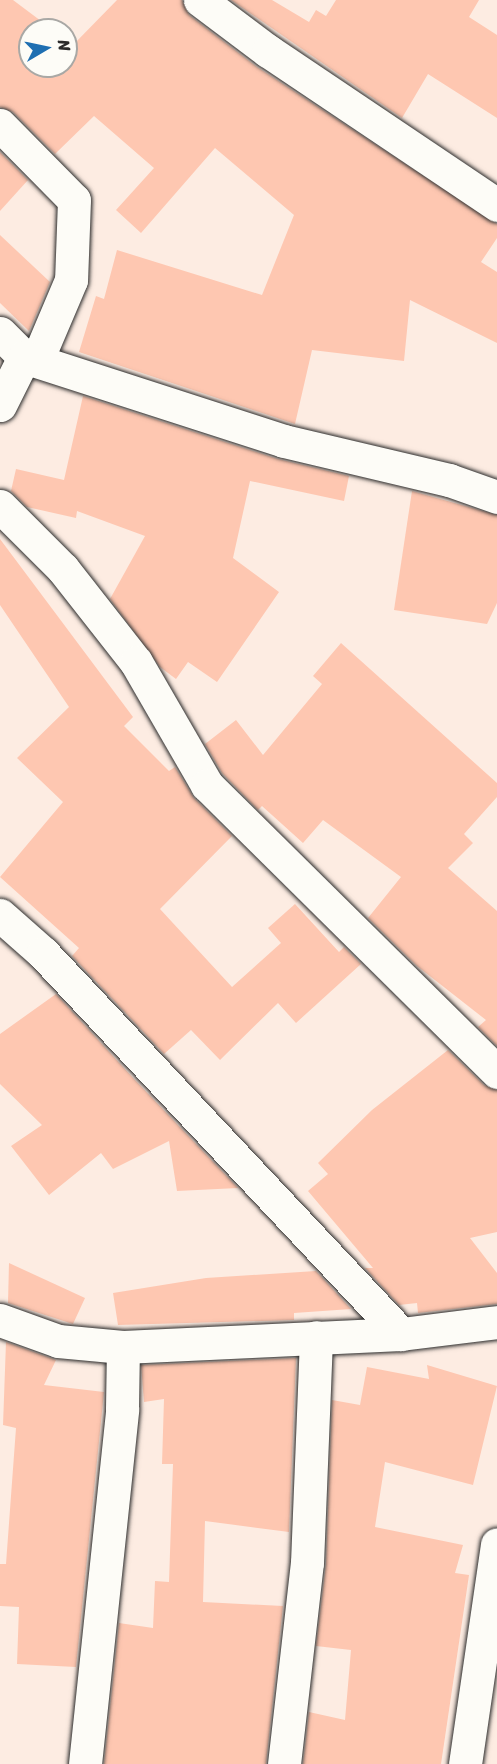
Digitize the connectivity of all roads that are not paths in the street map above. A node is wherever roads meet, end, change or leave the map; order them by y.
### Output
1 (200, 0) edge
2 (0, 125) edge
3 (497, 205) edge
4 (0, 333) edge
5 (31, 358) junction
6 (0, 405) edge
7 (497, 497) edge
8 (0, 506) edge
9 (0, 915) edge
10 (497, 1072) edge
11 (0, 1320) edge
12 (497, 1323) edge
13 (400, 1334) junction
14 (316, 1337) junction
15 (123, 1347) junction
16 (497, 1544) edge
17 (86, 1764) edge
18 (284, 1764) edge
19 (465, 1764) edge

1 - 3 street
2 - 5 street
4 - 5 street
5 - 6 street
5 - 7 street
8 - 10 street
9 - 13 street
11 - 15 street
12 - 13 street
13 - 14 street
14 - 15 street
14 - 18 street
15 - 17 street
16 - 19 street

